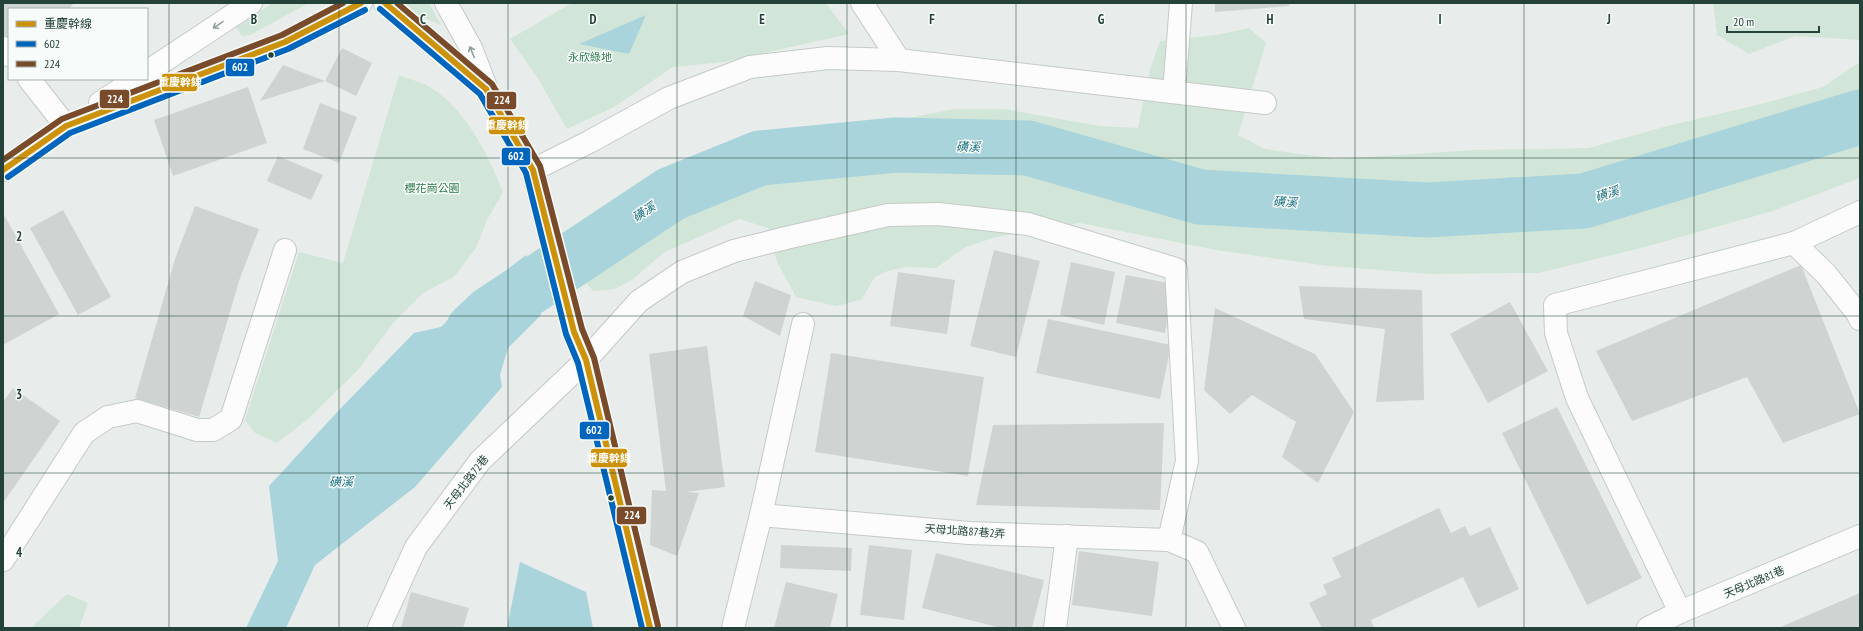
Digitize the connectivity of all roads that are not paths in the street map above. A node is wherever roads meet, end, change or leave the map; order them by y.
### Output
1 (251, 3) edge
2 (361, 3) edge
3 (385, 3) edge
4 (446, 3) edge
5 (862, 3) edge
6 (1181, 3) edge
7 (899, 60) junction
8 (148, 71) edge
9 (30, 80) edge
10 (135, 80) edge
11 (486, 89) junction
12 (1174, 92) junction
13 (1265, 103) dead end
14 (66, 126) junction
15 (3, 170) edge
16 (533, 170) junction
17 (1860, 212) edge
18 (1794, 242) junction
19 (285, 250) dead end
20 (1860, 319) edge
21 (803, 324) dead end
22 (586, 360) junction
23 (762, 515) junction
24 (1067, 536) junction
25 (1860, 536) edge
26 (1169, 540) junction
27 (3, 560) edge
28 (1680, 612) junction
29 (379, 628) edge
30 (650, 628) edge
31 (733, 628) edge
32 (1054, 628) edge
33 (1234, 628) edge
34 (1648, 628) edge

1 -> 8 street
2 - 14 street
3 - 11 street
11 -> 4 street
5 - 7 street
6 - 12 street
7 - 12 street
7 - 16 street
9 - 14 street
10 - 14 street
11 - 16 street
12 - 13 street
14 - 15 street
16 - 22 street
17 - 18 street
18 - 20 street
18 - 28 street
19 - 27 street
21 - 23 street
22 - 26 street, 天母北路72巷
22 - 29 street, 天母北路72巷
22 - 30 street
23 - 24 street, 天母北路87巷2弄
23 - 31 street
24 - 26 street, 天母北路87巷2弄
24 - 32 street
25 - 28 street, 天母北路81巷
26 - 33 street
28 - 34 street, 天母北路81巷

